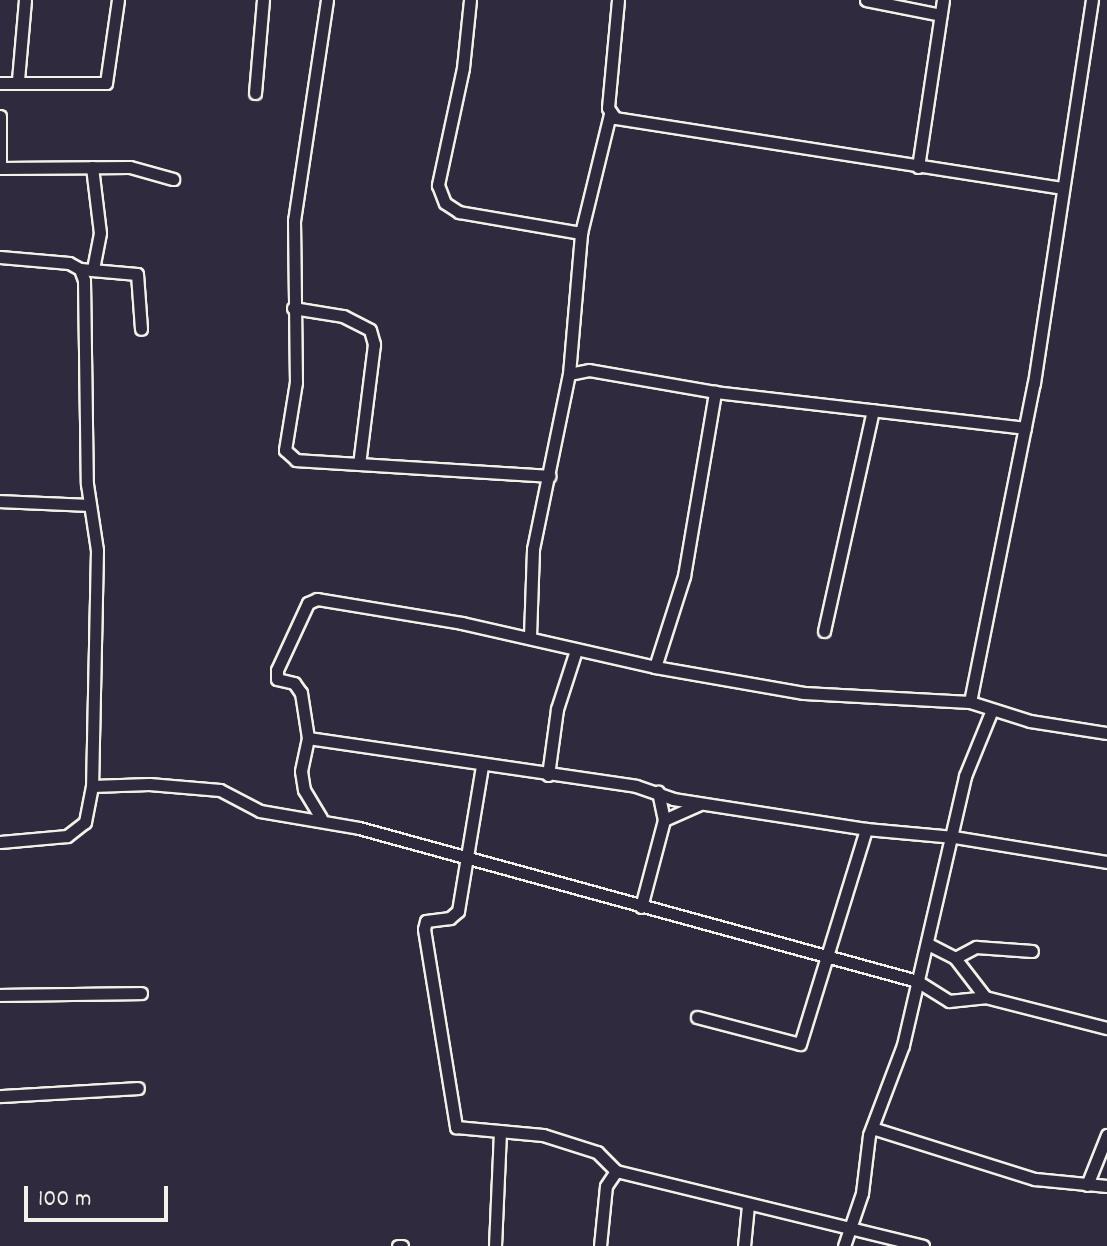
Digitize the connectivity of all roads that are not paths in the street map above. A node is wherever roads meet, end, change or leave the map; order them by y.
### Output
1 (25, 0) edge
2 (118, 0) edge
3 (263, 0) edge
4 (327, 0) edge
5 (470, 0) edge
6 (618, 0) edge
7 (866, 0) edge
8 (943, 0) edge
9 (1092, 0) edge
10 (941, 15) junction
11 (18, 80) junction
12 (0, 83) edge
13 (255, 93) dead end
14 (610, 114) junction
15 (0, 116) edge
16 (92, 167) junction
17 (918, 167) junction
18 (0, 168) edge
19 (173, 179) dead end
20 (1063, 188) junction
21 (581, 233) junction
22 (0, 257) edge
23 (80, 269) junction
24 (93, 269) junction
25 (293, 308) junction
26 (141, 329) dead end
27 (569, 374) junction
28 (715, 392) junction
29 (873, 410) junction
30 (1025, 428) junction
31 (359, 464) junction
32 (549, 476) junction
33 (0, 501) edge
34 (90, 505) junction
35 (824, 631) dead end
36 (530, 636) junction
37 (576, 650) junction
38 (655, 667) junction
39 (970, 702) junction
40 (992, 710) junction
41 (1107, 733) edge
42 (308, 738) junction
43 (482, 766) junction
44 (548, 775) junction
45 (92, 786) junction
46 (658, 792) junction
47 (702, 803) junction
48 (321, 818) junction
49 (664, 820) junction
50 (866, 829) junction
51 (954, 837) junction
52 (0, 842) edge
53 (469, 856) junction
54 (1107, 862) edge
55 (641, 907) junction
56 (928, 944) junction
57 (1032, 951) dead end
58 (827, 955) junction
59 (955, 958) junction
60 (917, 981) junction
61 (141, 993) dead end
62 (0, 995) edge
63 (985, 997) junction
64 (697, 1017) dead end
65 (1107, 1028) edge
66 (138, 1088) dead end
67 (0, 1096) edge
68 (872, 1128) junction
69 (500, 1131) junction
70 (1107, 1135) edge
71 (616, 1171) junction
72 (1087, 1185) junction
73 (1107, 1186) edge
74 (748, 1205) junction
75 (848, 1224) junction
76 (495, 1246) edge
77 (600, 1246) edge
78 (744, 1246) edge
79 (844, 1246) edge
80 (923, 1246) edge

1 - 11 street
2 - 11 street
3 - 13 street
4 - 25 street
5 - 21 street
6 - 14 street
7 - 10 street
8 - 10 street
9 - 20 street
10 - 17 street
11 - 12 street
14 - 17 street
14 - 21 street
15 - 18 street
16 - 18 street
16 - 19 street
16 - 24 street
17 - 20 street
20 - 30 street
21 - 27 street
22 - 23 street
23 - 24 street
23 - 34 street
24 - 26 street
25 - 31 street
25 - 31 street
27 - 28 street
27 - 32 street
28 - 29 street
28 - 38 street
29 - 30 street
29 - 35 street
30 - 39 street
31 - 32 street
32 - 36 street
33 - 34 street
34 - 45 street
36 - 37 street
36 - 42 street
37 - 38 street
37 - 44 street
38 - 39 street
39 - 40 street
40 - 41 street
40 - 51 street
42 - 43 street
42 - 48 street
43 - 44 street
43 - 53 street
44 - 46 street
45 - 48 street
45 - 52 street
46 - 47 street
46 - 49 street
47 - 49 street
47 - 50 street
48 - 53 street
49 - 55 street
50 - 51 street
50 - 58 street
51 - 54 street
51 - 56 street
53 - 55 street
53 - 69 street
55 - 58 street
56 - 59 street
56 - 60 street
57 - 59 street
58 - 60 street
58 - 64 street
59 - 63 street
60 - 63 street
60 - 68 street
61 - 62 street
63 - 65 street
66 - 67 street
68 - 72 street
68 - 75 street
69 - 71 street
69 - 76 street
70 - 72 street
71 - 74 street
71 - 77 street
72 - 73 street
74 - 75 street
74 - 78 street
75 - 79 street
75 - 80 street

